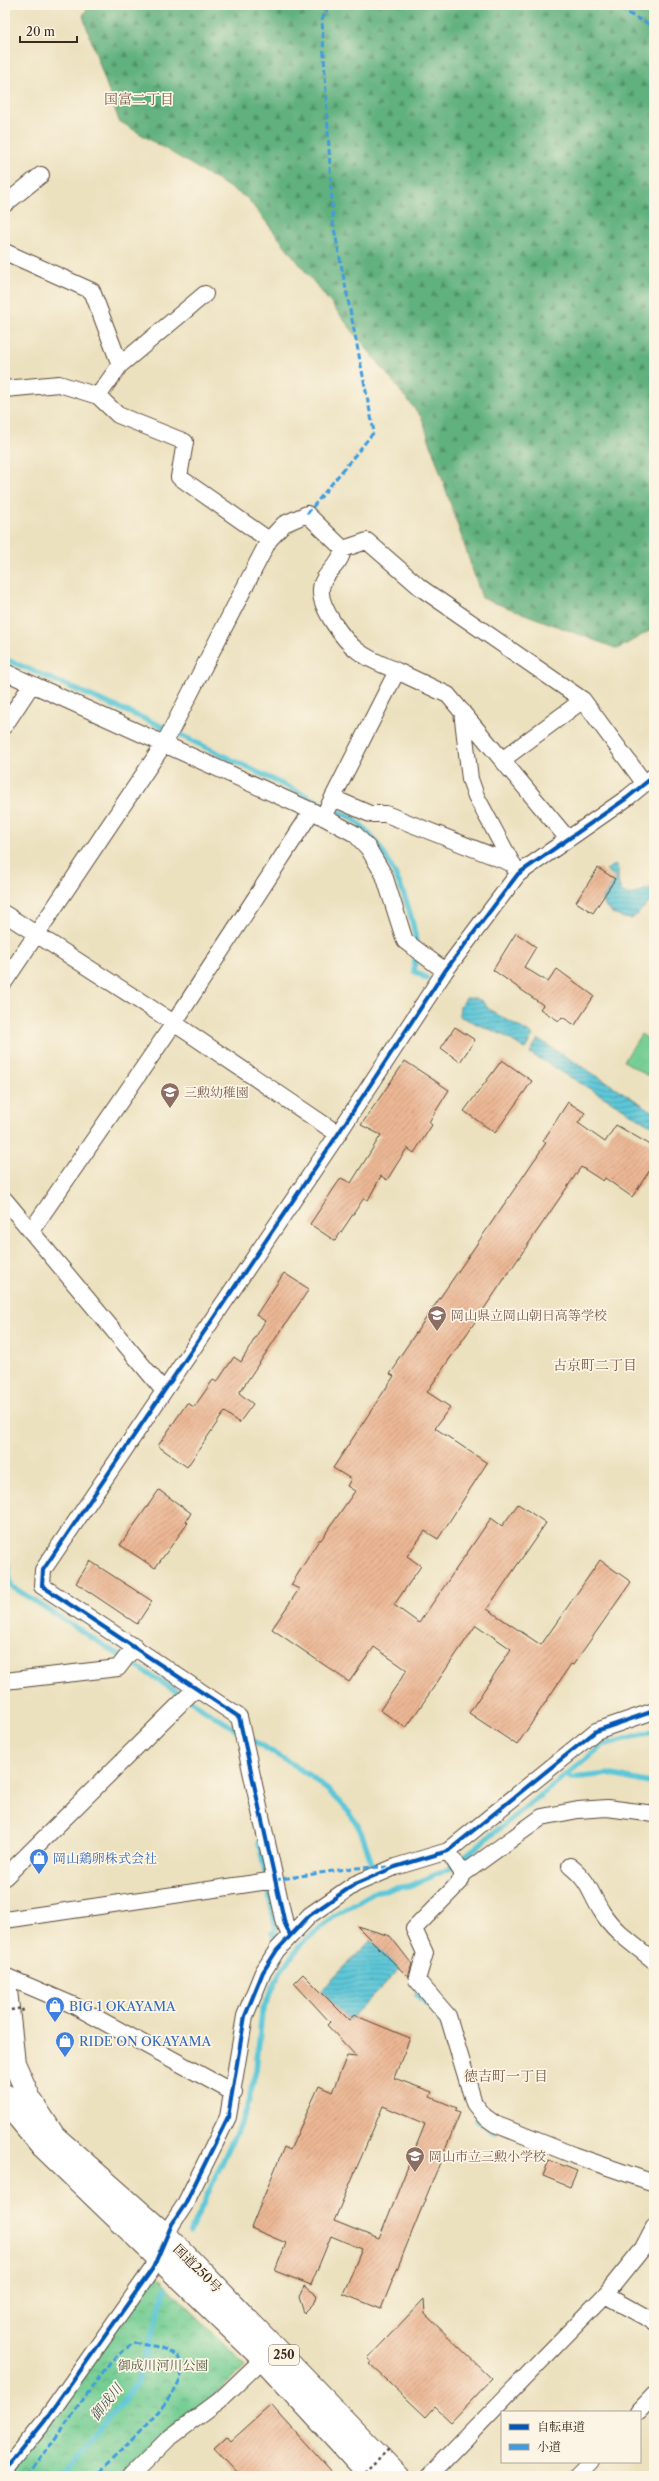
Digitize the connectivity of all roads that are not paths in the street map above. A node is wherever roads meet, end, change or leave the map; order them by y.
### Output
1 (41, 175) dead end
2 (5, 204) edge
3 (5, 252) edge
4 (205, 294) dead end
5 (120, 365) junction
6 (5, 388) edge
7 (98, 396) junction
8 (269, 540) junction
9 (343, 549) junction
10 (397, 671) junction
11 (5, 672) edge
12 (32, 684) junction
13 (584, 700) junction
14 (462, 712) junction
15 (5, 725) edge
16 (168, 736) junction
17 (502, 760) junction
18 (650, 780) edge
19 (325, 808) junction
20 (568, 839) junction
21 (516, 869) junction
22 (5, 914) edge
23 (36, 935) junction
24 (445, 971) junction
25 (5, 981) edge
26 (174, 1023) junction
27 (338, 1134) junction
28 (5, 1200) edge
29 (31, 1231) junction
30 (163, 1390) junction
31 (128, 1655) junction
32 (5, 1681) edge
33 (194, 1690) junction
34 (654, 1711) edge
35 (654, 1814) edge
36 (450, 1853) junction
37 (570, 1866) dead end
38 (462, 1872) junction
39 (5, 1877) edge
40 (275, 1880) junction
41 (5, 1920) edge
42 (290, 1935) junction
43 (654, 1961) edge
44 (5, 1976) edge
45 (5, 1981) edge
46 (234, 2093) junction
47 (6, 2101) edge
48 (654, 2183) edge
49 (654, 2227) edge
50 (167, 2236) junction
51 (158, 2255) junction
52 (604, 2295) junction
53 (654, 2322) edge
54 (263, 2359) junction
55 (654, 2395) edge
56 (639, 2411) edge
57 (590, 2463) edge
58 (5, 2470) edge
59 (131, 2476) edge
60 (371, 2476) edge
61 (398, 2476) edge
62 (428, 2476) edge
63 (577, 2476) edge

1 - 2 street
3 - 5 street
4 - 5 street
5 - 7 street
6 - 7 street
7 - 8 street
8 - 9 street
8 - 16 street
9 - 10 street
9 - 13 street
10 - 14 street
10 - 19 street
11 - 12 street
12 - 15 street
12 - 16 street
13 - 17 street
13 - 18 street
14 - 17 street
14 - 21 street
16 - 19 street
16 - 23 street
17 - 20 street
18 - 20 street
19 - 21 street
19 - 24 street
19 - 26 street
20 - 21 street
21 - 24 street
22 - 23 street
23 - 25 street
23 - 26 street
24 - 27 street
26 - 27 street
26 - 29 street
27 - 30 street
28 - 29 street
29 - 30 street
30 - 31 street
31 - 32 street
31 - 33 street
33 - 39 street
33 - 40 street
34 - 36 street
35 - 38 street
36 - 38 street
36 - 42 street
37 - 43 street
38 - 48 street
40 - 41 street
40 - 42 street
42 - 46 street
44 - 46 street
45 - 50 highway, 国道250号 / 250
46 - 50 street
47 - 51 highway, 国道250号 / 250
49 - 52 street
50 - 51 street
50 - 61 highway, 国道250号 / 250
51 - 54 highway, 国道250号 / 250
51 - 58 street
52 - 53 street
52 - 62 street
54 - 59 street
54 - 60 highway, 国道250号 / 250
55 - 56 street
57 - 63 street

